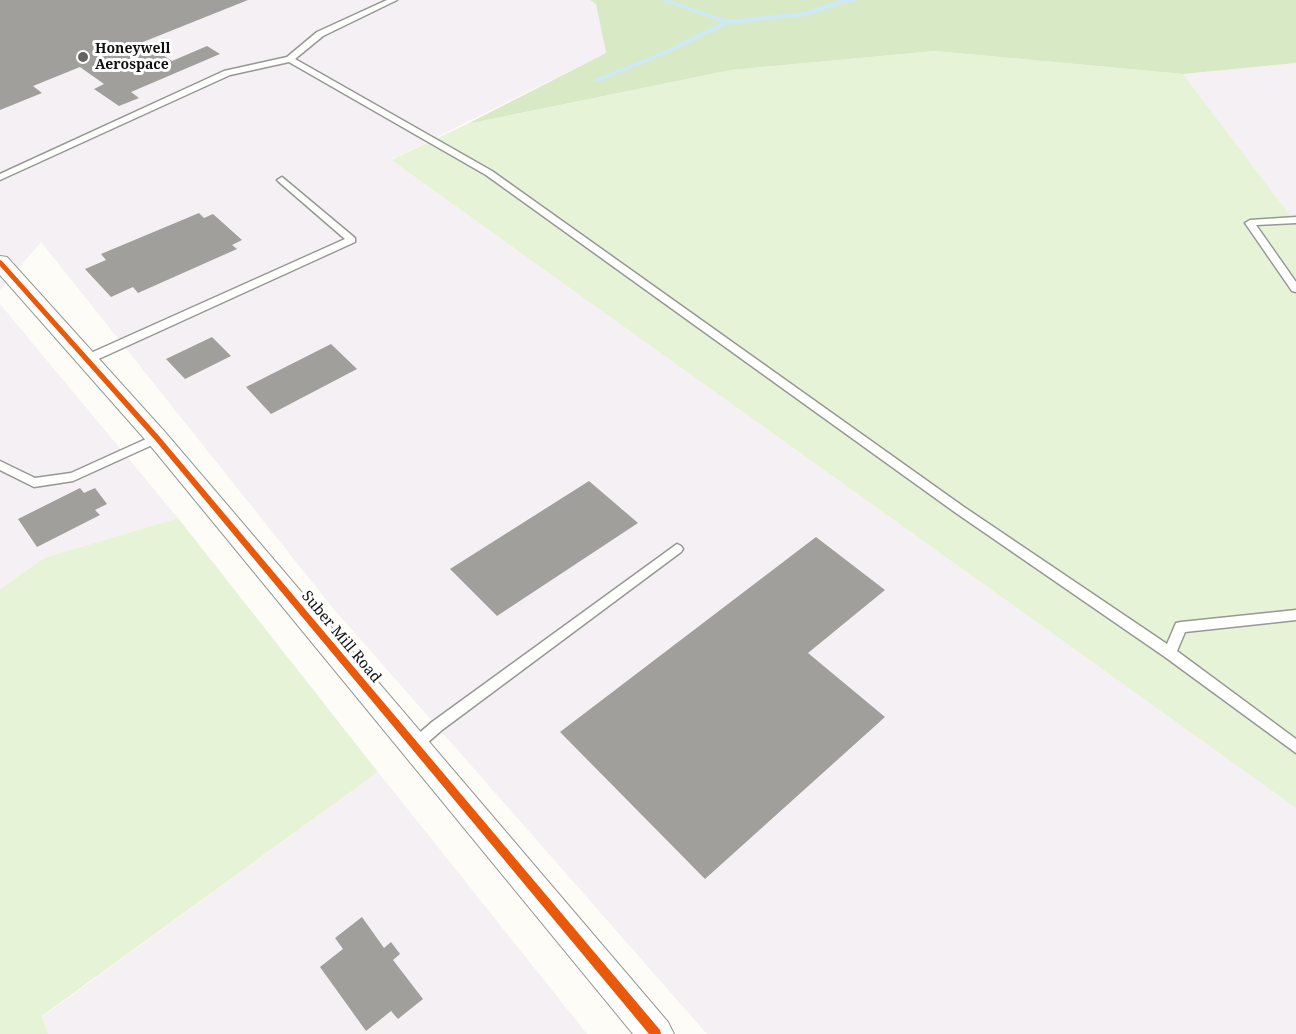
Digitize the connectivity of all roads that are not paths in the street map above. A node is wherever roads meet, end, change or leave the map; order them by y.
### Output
1 (393, 0) edge
2 (290, 59) junction
3 (0, 177) edge
4 (282, 180) dead end
5 (1296, 220) edge
6 (0, 263) edge
7 (1296, 289) edge
8 (88, 359) junction
9 (157, 438) junction
10 (0, 465) edge
11 (677, 549) dead end
12 (1296, 615) edge
13 (1170, 653) junction
14 (414, 746) junction
15 (1296, 747) edge
16 (656, 1034) edge

1 - 2 lane
2 - 3 lane
2 - 13 lane
4 - 8 lane
5 - 7 lane
6 - 8 street, Suber Mill Road
8 - 9 street, Suber Mill Road
9 - 10 lane
9 - 14 street, Suber Mill Road
11 - 14 lane
12 - 13 lane
13 - 15 lane
14 - 16 street, Suber Mill Road

